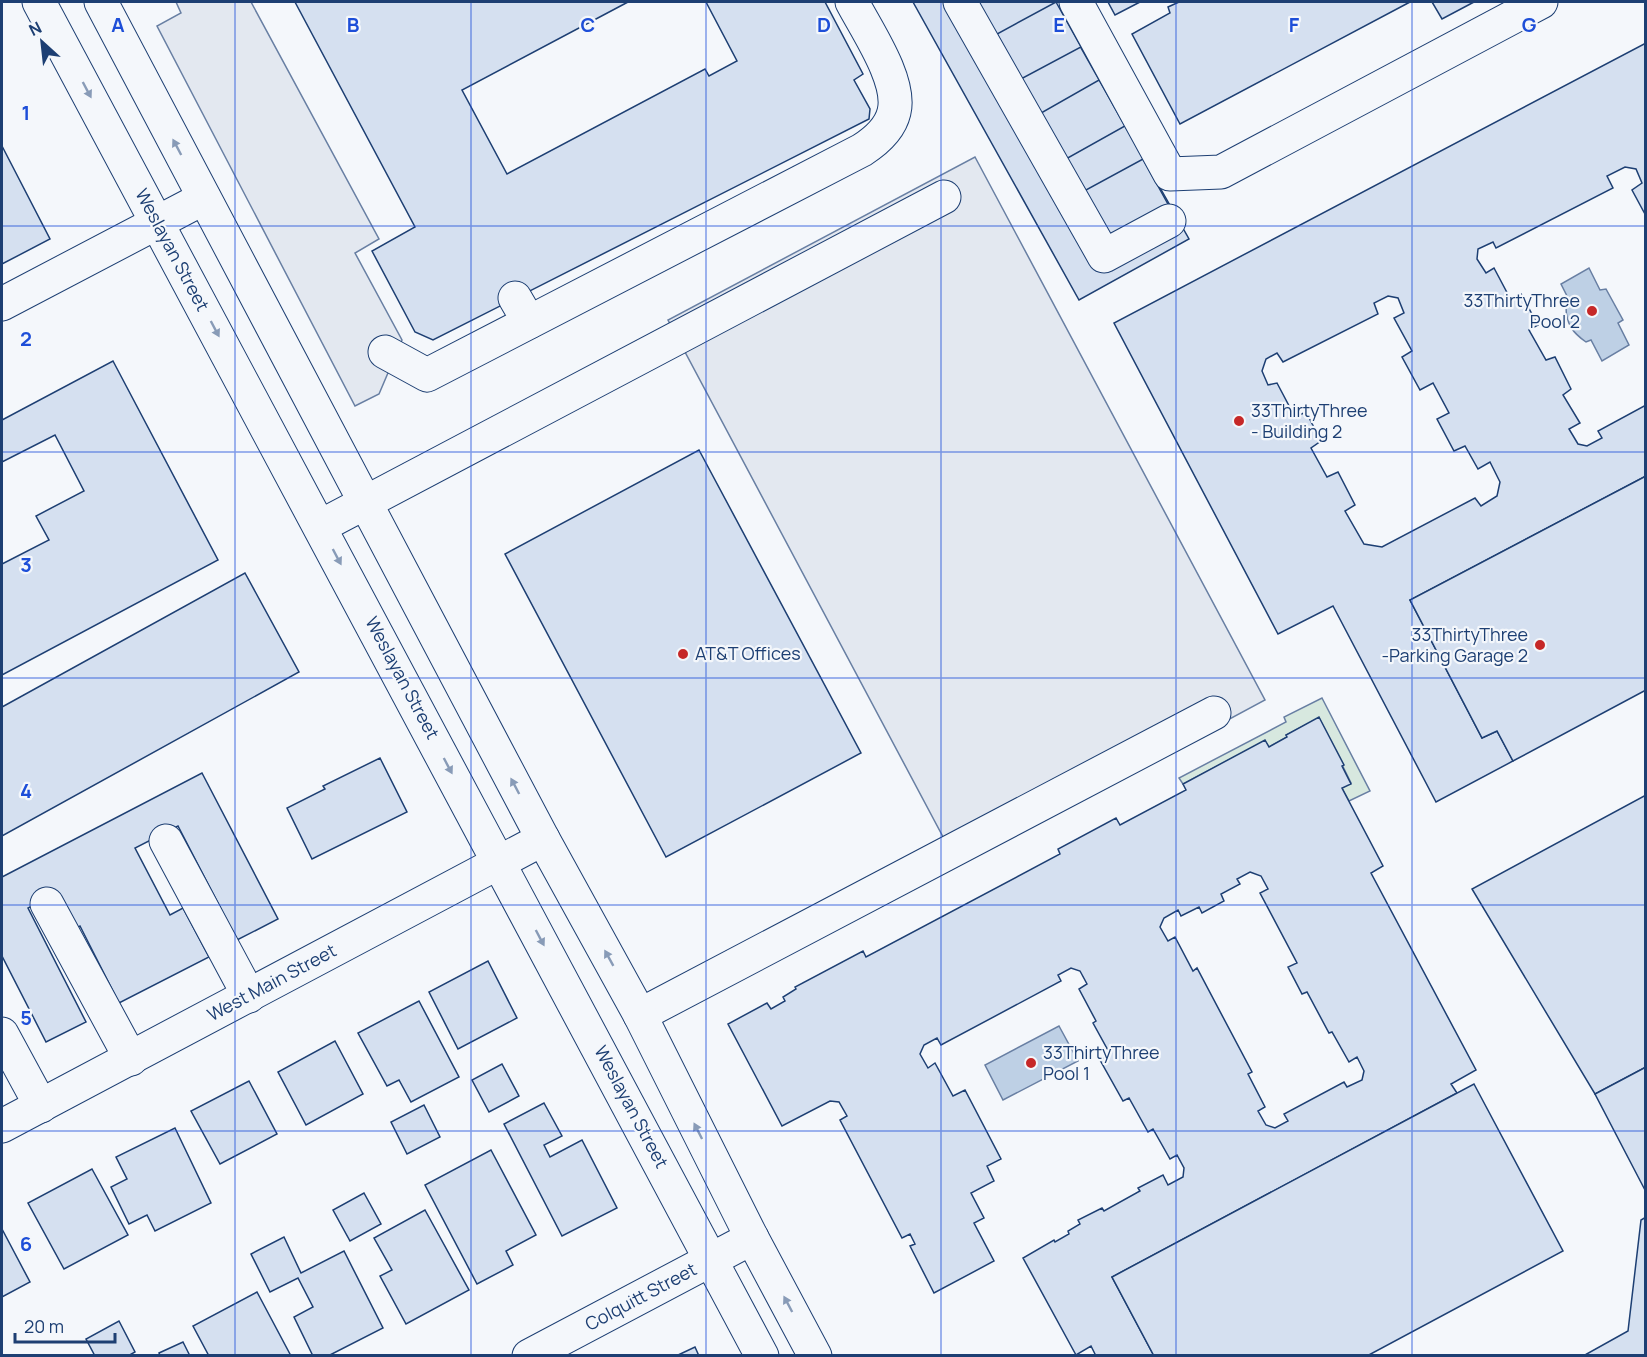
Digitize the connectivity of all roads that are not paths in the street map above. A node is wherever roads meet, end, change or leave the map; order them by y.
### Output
1 (39, 2) edge
2 (101, 2) edge
3 (852, 2) edge
4 (960, 2) edge
5 (1076, 2) edge
6 (1540, 2) edge
7 (944, 197) dead end
8 (204, 198) junction
9 (1169, 220) dead end
10 (158, 222) junction
11 (2, 304) edge
12 (385, 352) dead end
13 (365, 502) junction
14 (321, 526) junction
15 (1215, 713) dead end
16 (543, 839) junction
17 (166, 841) dead end
18 (500, 862) junction
19 (47, 904) dead end
20 (249, 996) junction
21 (640, 1015) junction
22 (2, 1034) edge
23 (131, 1059) junction
24 (41, 1106) junction
25 (2, 1126) edge
26 (752, 1238) junction
27 (712, 1258) junction
28 (529, 1356) edge
29 (762, 1356) edge
30 (815, 1356) edge

1 -> 10 main road, Weslayan Street
8 -> 2 main road
3 - 12 main road
4 - 9 main road
5 - 6 main road
7 - 13 main road
8 - 10 main road
8 - 13 main road
10 - 11 main road
10 -> 14 main road, Weslayan Street
13 - 14 main road
16 -> 13 main road
14 -> 18 main road, Weslayan Street
15 - 21 main road
16 - 18 main road, West Main Street
21 -> 16 main road
17 - 20 main road
18 - 20 main road, West Main Street
18 -> 27 main road, Weslayan Street
19 - 23 main road
20 - 23 main road, West Main Street
26 -> 21 main road
22 - 24 main road
23 - 24 main road, West Main Street
24 - 25 main road, West Main Street
26 - 27 main road, Colquitt Street
30 -> 26 main road
27 - 28 main road, Colquitt Street
27 - 29 main road, Weslayan Street

